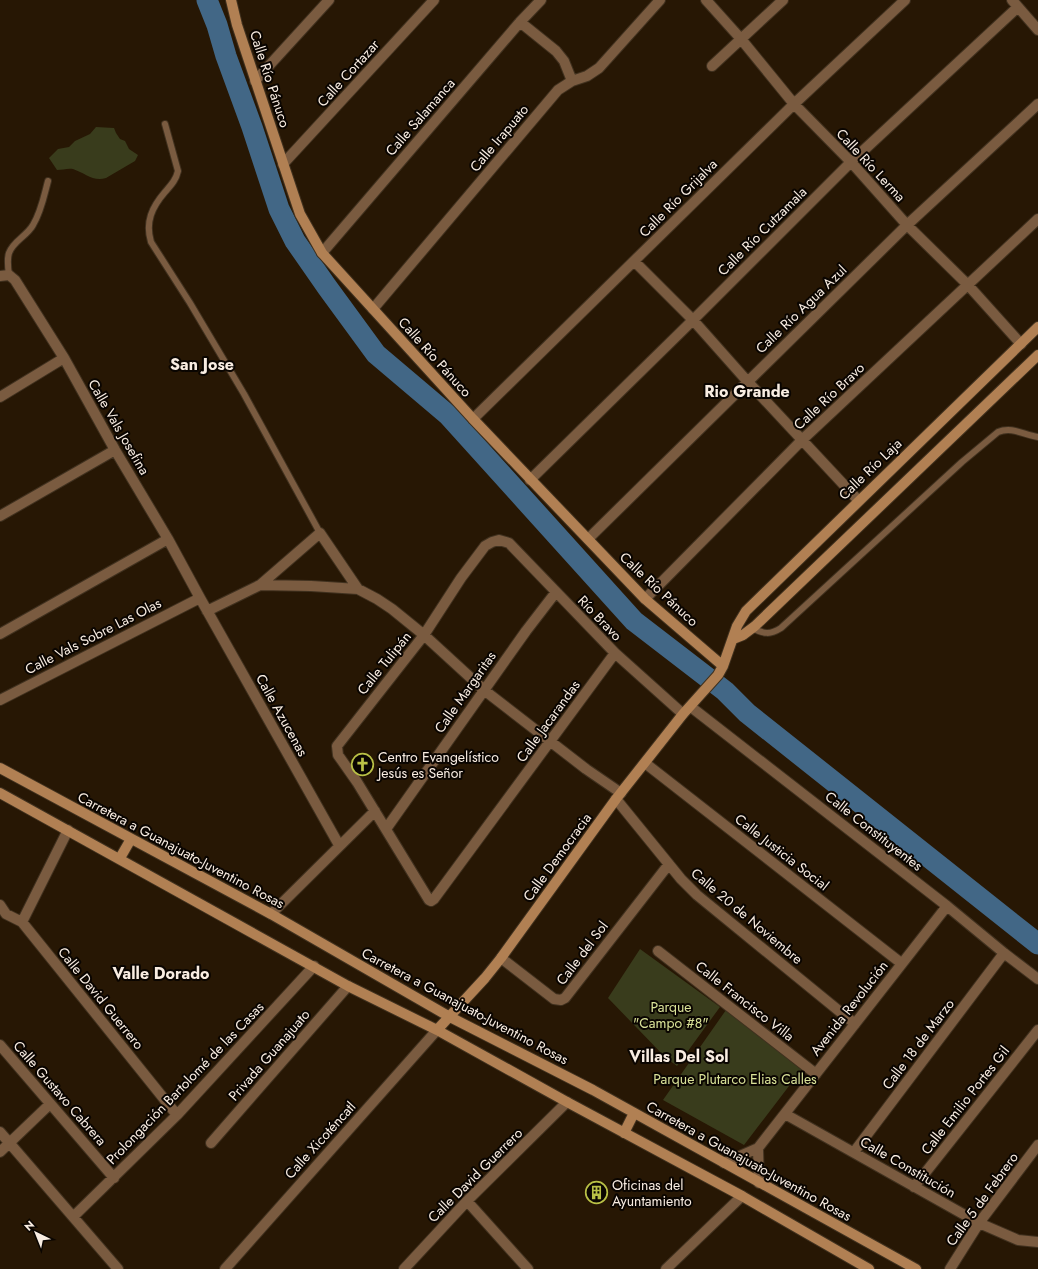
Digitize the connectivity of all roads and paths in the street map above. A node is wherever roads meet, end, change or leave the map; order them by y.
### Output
1 (231, 0) edge
2 (329, 0) edge
3 (434, 0) edge
4 (541, 0) edge
5 (660, 0) edge
6 (706, 0) edge
7 (783, 0) edge
8 (905, 0) edge
9 (1015, 4) edge
10 (520, 22) junction
11 (1038, 30) edge
12 (741, 39) junction
13 (712, 66) dead end
14 (255, 81) junction
15 (572, 81) junction
16 (794, 104) junction
17 (1038, 104) edge
18 (165, 124) dead end
19 (851, 162) junction
20 (283, 164) junction
21 (48, 181) dead end
22 (1038, 219) edge
23 (907, 226) junction
24 (322, 253) junction
25 (634, 261) junction
26 (4, 275) edge
27 (968, 285) junction
28 (372, 309) junction
29 (693, 320) junction
30 (1038, 327) edge
31 (1020, 344) junction
32 (1038, 355) edge
33 (64, 358) junction
34 (748, 382) junction
35 (0, 397) edge
36 (473, 419) junction
37 (1038, 437) edge
38 (803, 440) junction
39 (115, 450) junction
40 (530, 480) junction
41 (858, 500) junction
42 (0, 516) edge
43 (320, 533) junction
44 (168, 539) junction
45 (588, 539) junction
46 (498, 540) joint
47 (260, 585) junction
48 (358, 589) junction
49 (556, 592) junction
50 (200, 598) junction
51 (645, 599) junction
52 (208, 612) junction
53 (752, 628) junction
54 (0, 634) edge
55 (424, 635) junction
56 (733, 639) junction
57 (615, 653) junction
58 (723, 666) junction
59 (718, 675) joint
60 (484, 690) junction
61 (1, 698) edge
62 (691, 707) junction
63 (683, 714) junction
64 (550, 741) junction
65 (645, 763) junction
66 (0, 768) edge
67 (0, 793) edge
68 (619, 796) junction
69 (375, 811) junction
70 (386, 829) junction
71 (68, 830) junction
72 (131, 839) junction
73 (339, 845) junction
74 (120, 858) junction
75 (669, 864) junction
76 (0, 905) edge
77 (947, 906) junction
78 (271, 914) junction
79 (3, 917) edge
80 (22, 922) junction
81 (658, 951) dead end
82 (1004, 953) junction
83 (501, 958) junction
84 (901, 963) junction
85 (314, 966) junction
86 (1038, 979) edge
87 (348, 986) junction
88 (450, 1017) junction
89 (855, 1024) junction
90 (437, 1030) junction
91 (1038, 1030) edge
92 (0, 1045) edge
93 (816, 1074) junction
94 (567, 1102) junction
95 (50, 1104) junction
96 (634, 1113) junction
97 (784, 1114) junction
98 (177, 1115) junction
99 (0, 1132) edge
100 (624, 1133) junction
101 (9, 1143) junction
102 (211, 1143) dead end
103 (1038, 1146) edge
104 (758, 1148) junction
105 (0, 1152) edge
106 (854, 1152) junction
107 (724, 1163) junction
108 (114, 1178) junction
109 (759, 1183) junction
110 (914, 1187) junction
111 (742, 1196) junction
112 (467, 1201) junction
113 (74, 1216) junction
114 (979, 1223) junction
115 (1038, 1242) edge
116 (856, 1266) edge
117 (118, 1269) edge
118 (225, 1269) edge
119 (404, 1269) edge
120 (528, 1269) edge
121 (666, 1269) edge
122 (869, 1269) edge
123 (916, 1269) edge
124 (950, 1269) edge

1 - 14 street, Calle Río Pánuco
2 - 14 street
3 - 20 street, Calle Cortazar
4 - 10 street, Calle Salamanca
5 - 15 street, Calle Irapuato
6 - 12 street, Calle Río Lerma
7 - 12 street
8 - 16 street, Calle Río Grijalva
9 - 11 street
9 - 19 street, Calle Río Cutzamala
10 - 15 street
10 - 24 street, Calle Salamanca
12 - 13 street
12 - 16 street, Calle Río Lerma
14 - 20 street, Calle Río Pánuco
15 - 28 street, Calle Irapuato
16 - 19 street, Calle Río Lerma
16 - 25 street, Calle Río Grijalva
17 - 23 street, Calle Río Agua Azul
18 - 43 lane
19 - 23 street, Calle Río Lerma
19 - 29 street, Calle Río Cutzamala
20 - 24 street, Calle Río Pánuco
21 - 26 lane
22 - 27 street, Calle Río Bravo
23 - 27 street, Calle Río Lerma
23 - 34 street, Calle Río Agua Azul
24 - 28 street, Calle Río Pánuco
25 - 29 street
25 - 36 street, Calle Río Grijalva
26 - 33 street, Calle Vals Josefina
27 - 31 street, Calle Río Lerma
27 - 38 street, Calle Río Bravo
28 - 36 street, Calle Río Pánuco
29 - 34 street
29 - 40 street, Calle Río Cutzamala
30 - 31 street, Calle Río Laja
31 - 41 street, Calle Río Laja
32 - 53 street
33 - 35 street
33 - 39 street, Calle Vals Josefina
34 - 38 street
34 - 45 street, Calle Río Agua Azul
36 - 40 street, Calle Río Pánuco
37 - 53 lane
38 - 41 street
38 - 51 street, Calle Río Bravo
39 - 42 street
39 - 44 street, Calle Vals Josefina
40 - 45 street, Calle Río Pánuco
41 - 56 street, Calle Río Laja
43 - 47 street
43 - 48 street
44 - 50 street, Calle Vals Josefina
44 - 54 street
45 - 51 street, Calle Río Pánuco
46 - 49 street, Río Bravo
46 - 55 street, Calle Tulipán
47 - 48 street
47 - 52 street
48 - 55 street, Calle 20 de Noviembre
49 - 57 street, Río Bravo
49 - 60 street, Calle Margaritas
50 - 52 street, Calle Azucenas
50 - 61 street, Calle Vals Sobre Las Olas
51 - 58 street, Calle Río Pánuco
52 - 73 street, Calle Azucenas
53 - 56 street
55 - 60 street, Calle 20 de Noviembre
55 - 69 street, Calle Tulipán
56 - 58 street, Calle Río Laja
57 - 63 street, Río Bravo
57 - 64 street, Calle Jacarandas
58 - 59 street, Calle Río Laja
59 - 62 street, Calle Democracia
60 - 64 street, Calle 20 de Noviembre
60 - 70 street, Calle Margaritas
62 - 63 street, Calle Democracia
62 - 77 street, Calle Constituyentes
63 - 65 street, Calle Democracia
64 - 68 street, Calle 20 de Noviembre
64 - 70 street, Calle Jacarandas
65 - 68 street, Calle Democracia
65 - 84 street, Calle Justicia Social
66 - 72 street, Carretera a Guanajuato-Juventino Rosas
67 - 71 street
68 - 75 street, Calle 20 de Noviembre
68 - 83 street, Calle Democracia
69 - 70 street
69 - 73 street
71 - 74 street
71 - 80 street
72 - 74 street
72 - 78 street, Carretera a Guanajuato-Juventino Rosas
73 - 78 street
74 - 85 street
75 - 83 street, Calle del Sol
75 - 89 street, Calle 20 de Noviembre
76 - 79 street, Calle David Guerrero
77 - 82 street, Calle Constituyentes
77 - 84 street, Avenida Revolución
78 - 88 street, Carretera a Guanajuato-Juventino Rosas
79 - 80 street, Calle David Guerrero
80 - 98 street, Calle David Guerrero
81 - 93 street, Calle Francisco Villa
82 - 86 street, Calle Constituyentes
82 - 106 street, Calle 18 de Marzo
83 - 88 street, Calle Democracia
84 - 89 street, Avenida Revolución
85 - 87 street
85 - 98 street, Prolongación Bartolomé de las Casas
87 - 90 street
87 - 102 street, Privada Guanajuato
88 - 90 street, Calle Democracia
88 - 96 street, Carretera a Guanajuato-Juventino Rosas
89 - 93 street, Avenida Revolución
90 - 94 street
90 - 118 street, Calle Xicoténcatl
91 - 110 street, Calle Emilio Portes Gil
92 - 95 street, Calle Gustavo Cabrera
93 - 97 street, Avenida Revolución
94 - 100 street
94 - 112 street, Calle David Guerrero
95 - 101 street
95 - 108 street, Calle Gustavo Cabrera
96 - 100 street
96 - 107 street, Carretera a Guanajuato-Juventino Rosas
97 - 104 street, Avenida Revolución
97 - 106 street, Calle Constitución
98 - 108 street, Prolongación Bartolomé de las Casas
99 - 101 street
100 - 111 street
101 - 105 street
101 - 113 street
103 - 114 street, Calle 5 de Febrero
104 - 107 street, Avenida Revolución
104 - 109 street
106 - 110 street, Calle Constitución
107 - 109 street, Carretera a Guanajuato-Juventino Rosas
108 - 113 street, Prolongación Bartolomé de las Casas
109 - 123 street, Carretera a Guanajuato-Juventino Rosas
110 - 114 street, Calle Constitución
111 - 116 street
111 - 121 street
112 - 119 street, Calle David Guerrero
112 - 120 street
113 - 117 street
114 - 115 street, Calle Constitución
114 - 124 street, Calle 5 de Febrero
116 - 122 street

